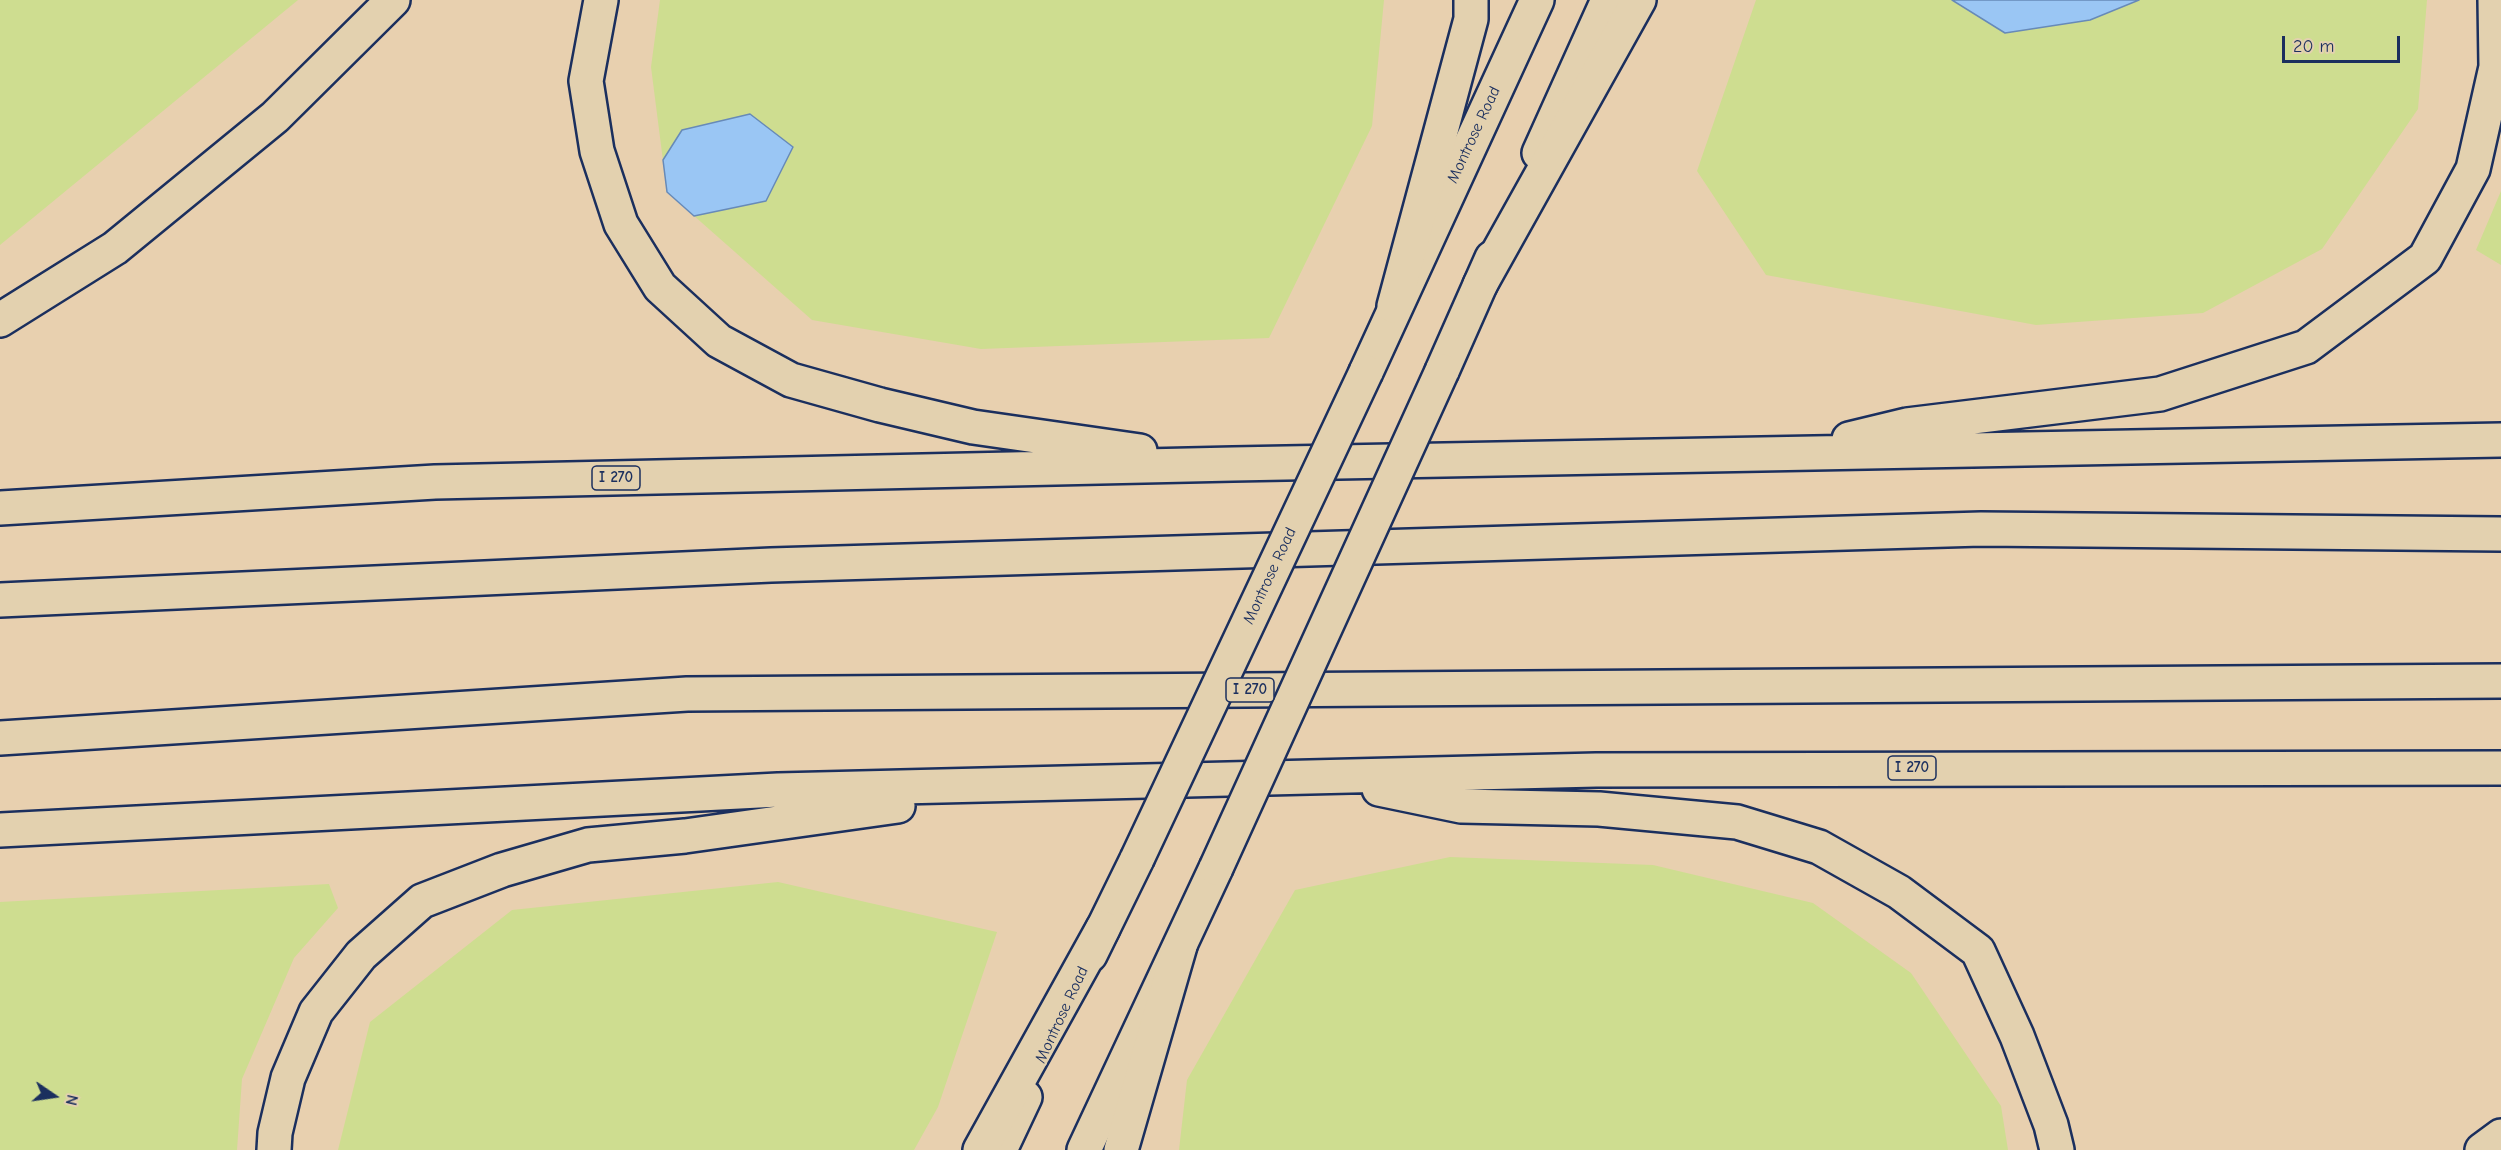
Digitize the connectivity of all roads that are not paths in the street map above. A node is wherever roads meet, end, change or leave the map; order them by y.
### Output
1 (393, 0) edge
2 (601, 0) edge
3 (1471, 0) edge
4 (1537, 0) edge
5 (1608, 0) edge
6 (1640, 0) edge
7 (2495, 0) edge
8 (1480, 285) junction
9 (1394, 306) junction
10 (0, 320) edge
11 (2501, 440) edge
12 (1786, 454) junction
13 (1233, 464) junction
14 (0, 508) edge
15 (2501, 534) edge
16 (0, 600) edge
17 (2501, 681) edge
18 (0, 738) edge
19 (2501, 768) edge
20 (1324, 777) junction
21 (1044, 785) junction
22 (0, 830) edge
23 (1103, 928) junction
24 (1179, 945) junction
25 (2501, 1136) edge
26 (274, 1150) edge
27 (980, 1150) edge
28 (1000, 1150) edge
29 (1084, 1150) edge
30 (1121, 1150) edge
31 (2057, 1150) edge
32 (2482, 1150) edge

1 - 10 main road
2 - 13 main road
3 - 9 main road
4 - 9 main road, Montrose Road
5 - 8 main road
6 - 8 main road
7 - 12 main road
8 - 24 main road, bridge
9 - 23 main road, Montrose Road, bridge
11 - 12 main road, I 270
12 - 13 main road, I 270
13 - 14 main road, I 270
15 - 16 main road
17 - 18 main road, I 270
19 - 20 main road, I 270
20 - 21 main road, I 270
20 - 31 main road
21 - 22 main road, I 270
21 - 26 main road
23 - 27 main road
23 - 28 main road, Montrose Road
24 - 29 main road
24 - 30 main road
25 - 32 main road

